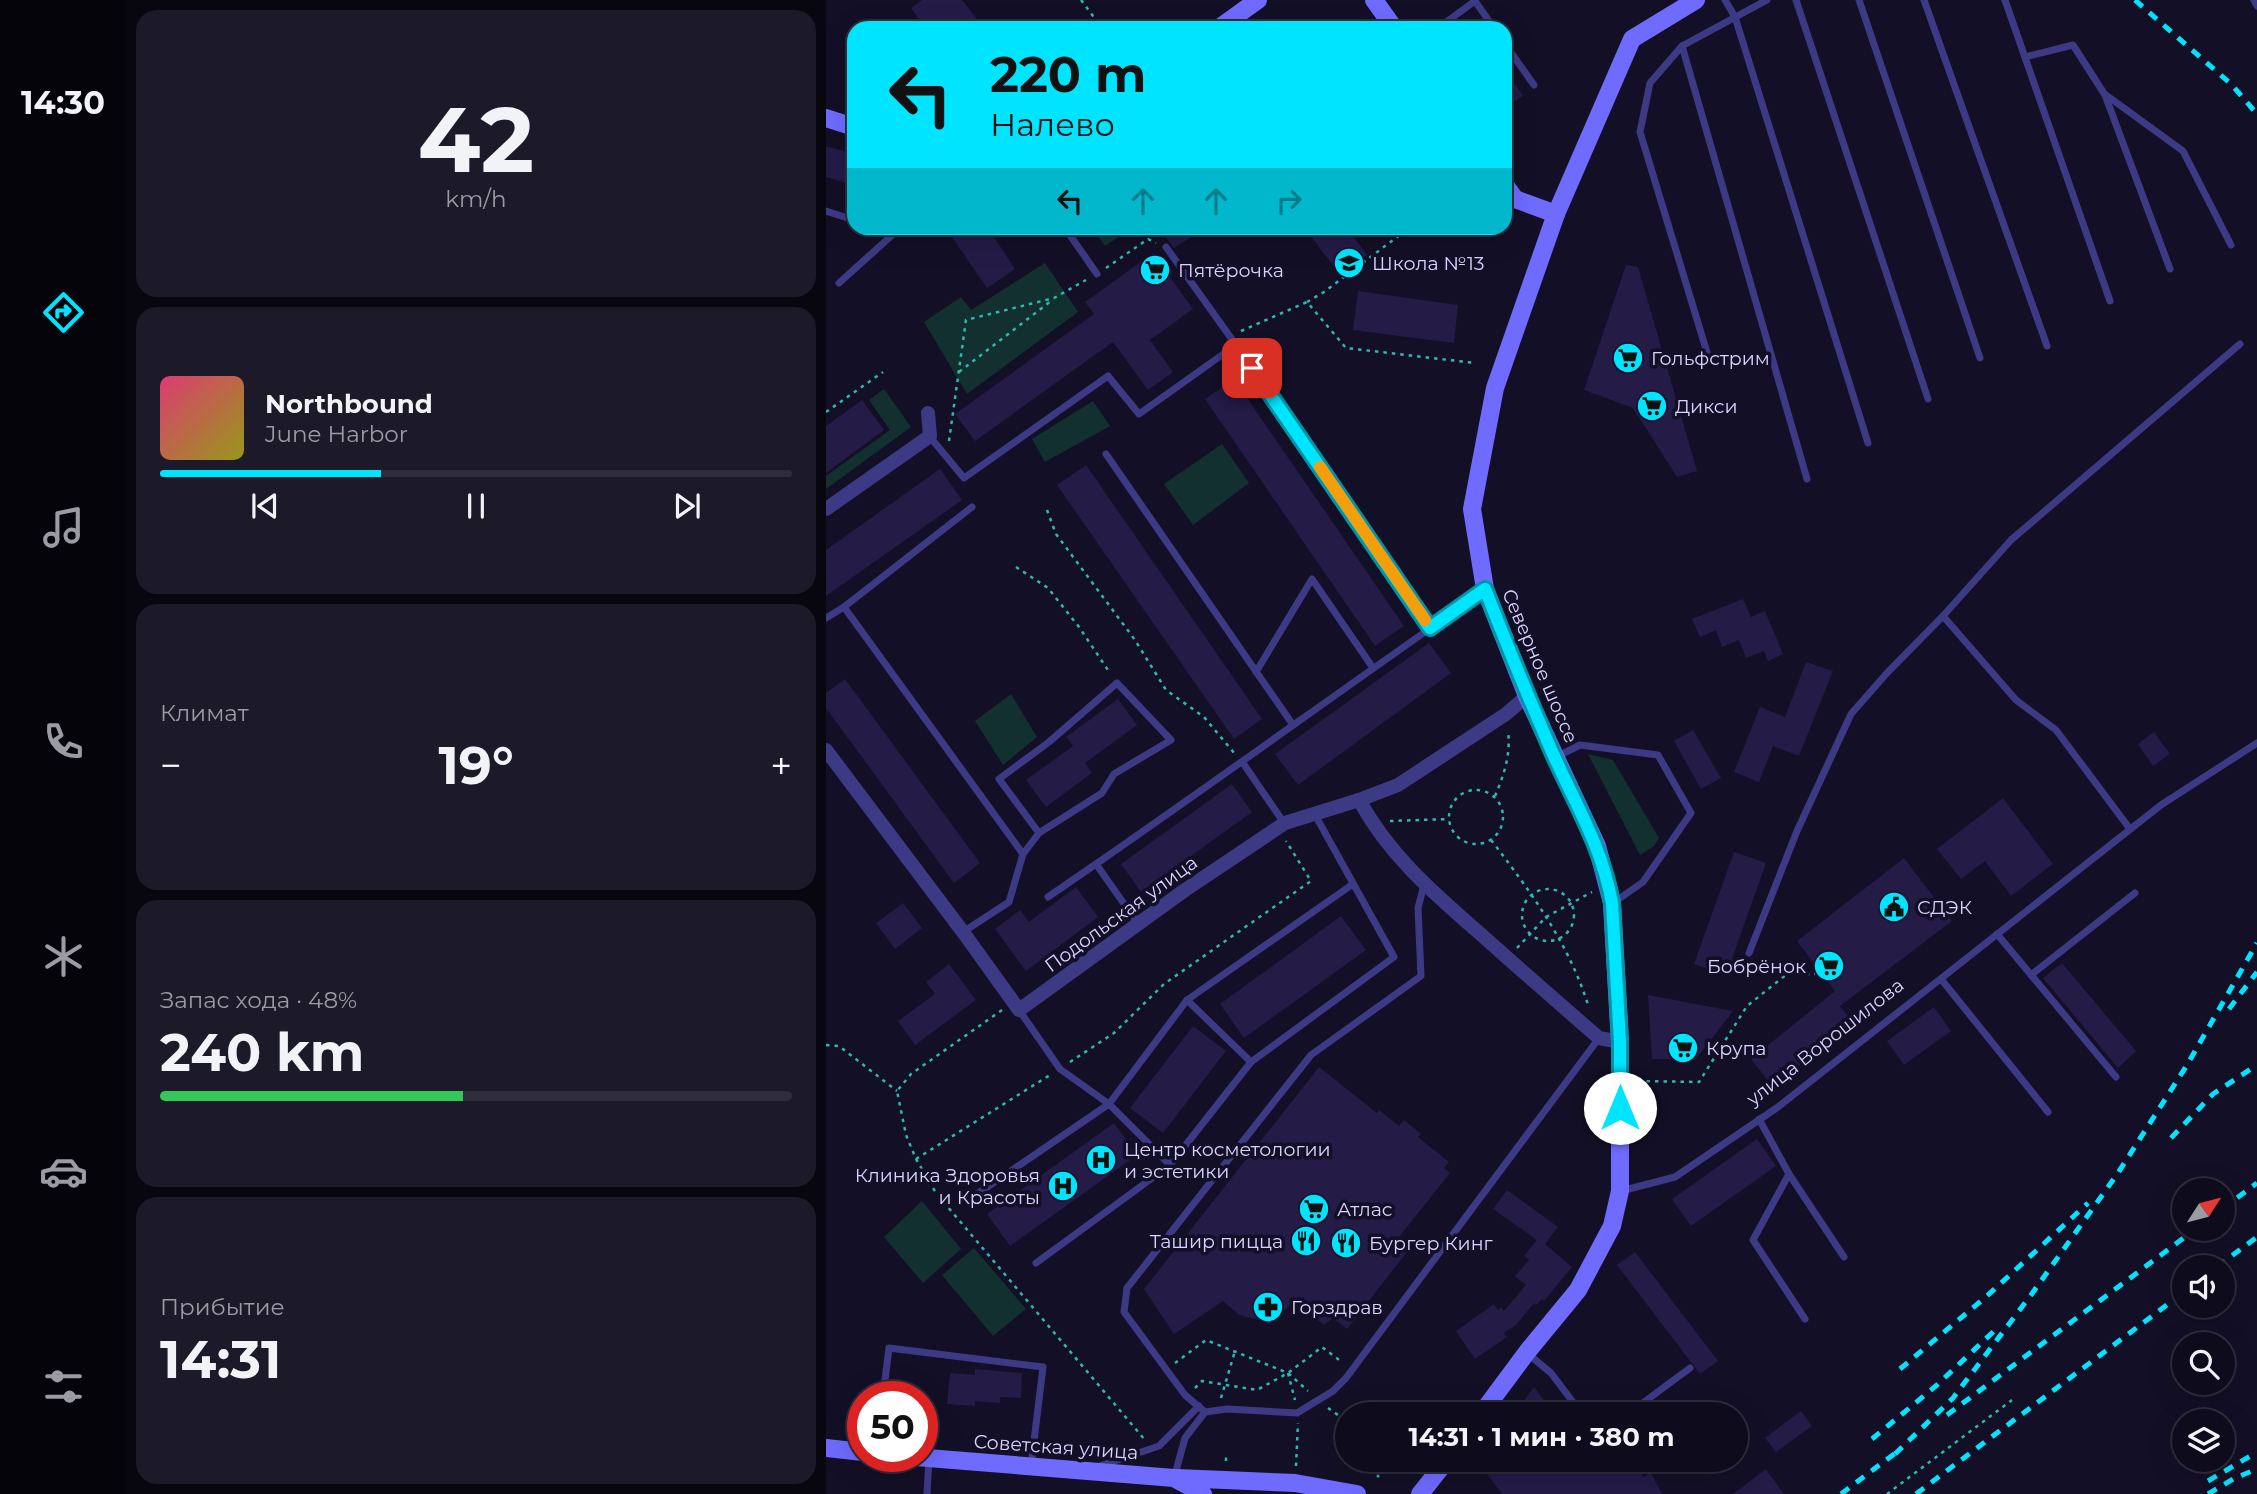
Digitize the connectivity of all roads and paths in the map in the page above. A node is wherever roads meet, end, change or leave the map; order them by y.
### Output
1 (1080, 0) edge
2 (1258, 0) edge
3 (1374, 0) edge
4 (1475, 0) edge
5 (1696, 0) edge
6 (1726, 0) edge
7 (1767, 0) edge
8 (1796, 0) edge
9 (1859, 0) edge
10 (1924, 0) edge
11 (2005, 0) edge
12 (2254, 0) edge
13 (2257, 6) edge
14 (1735, 17) junction
15 (1096, 21) edge
16 (1229, 21) edge
17 (1389, 21) edge
18 (1447, 21) edge
19 (1489, 21) edge
20 (1682, 46) junction
21 (1512, 54) edge
22 (2025, 57) junction
23 (1534, 86) dead end
24 (2105, 94) junction
25 (826, 118) edge
26 (847, 125) edge
27 (1512, 195) edge
28 (826, 211) edge
29 (1556, 214) junction
30 (847, 218) edge
31 (892, 235) edge
32 (1070, 235) edge
33 (1400, 235) edge
34 (2231, 245) dead end
35 (1166, 247) joint
36 (2170, 269) dead end
37 (1097, 274) junction
38 (839, 283) dead end
39 (1054, 298) junction
40 (2109, 301) dead end
41 (1307, 302) junction
42 (1229, 336) junction
43 (2240, 344) dead end
44 (2047, 346) dead end
45 (1980, 358) dead end
46 (1709, 359) dead end
47 (1475, 363) dead end
48 (1252, 368) dead end
49 (883, 372) dead end
50 (959, 372) junction
51 (1928, 399) dead end
52 (826, 412) edge
53 (928, 413) dead end
54 (930, 436) junction
55 (1868, 443) dead end
56 (1106, 454) dead end
57 (947, 457) junction
58 (1807, 479) dead end
59 (972, 507) dead end
60 (826, 509) edge
61 (1047, 510) dead end
62 (1016, 567) dead end
63 (1485, 589) junction
64 (844, 607) junction
65 (1943, 616) junction
66 (826, 618) edge
67 (1430, 628) junction
68 (1373, 668) junction
69 (1256, 672) junction
70 (1117, 683) junction
71 (1527, 696) junction
72 (1506, 714) junction
73 (1293, 724) junction
74 (2257, 743) edge
75 (826, 750) edge
76 (1555, 758) junction
77 (1243, 763) junction
78 (1494, 796) junction
79 (1359, 800) junction
80 (1313, 813) junction
81 (1449, 819) junction
82 (1371, 822) junction
83 (1281, 825) junction
84 (2130, 829) junction
85 (1039, 833) junction
86 (1491, 840) junction
87 (1023, 854) junction
88 (1096, 864) junction
89 (1609, 883) junction
90 (1353, 884) junction
91 (1424, 885) junction
92 (2135, 893) dead end
93 (1533, 894) junction
94 (1048, 897) dead end
95 (1571, 902) junction
96 (1612, 903) junction
97 (1546, 917) junction
98 (1139, 925) junction
99 (963, 932) junction
100 (1529, 933) junction
101 (1997, 934) junction
102 (1559, 939) junction
103 (1749, 953) dead end
104 (1507, 958) junction
105 (1815, 974) dead end
106 (2031, 975) junction
107 (1941, 979) junction
108 (1187, 1000) junction
109 (1016, 1006) junction
110 (1590, 1012) dead end
111 (1599, 1038) junction
112 (1620, 1042) junction
113 (826, 1045) edge
114 (1251, 1062) junction
115 (1060, 1069) junction
116 (2116, 1077) dead end
117 (1637, 1081) dead end
118 (897, 1091) junction
119 (1109, 1104) junction
120 (2048, 1112) dead end
121 (1759, 1119) junction
122 (916, 1159) junction
123 (1170, 1165) junction
124 (1789, 1174) junction
125 (1620, 1191) junction
126 (977, 1194) dead end
127 (1844, 1256) dead end
128 (1036, 1263) dead end
129 (1805, 1319) dead end
130 (1235, 1351) junction
131 (1527, 1352) junction
132 (1690, 1368) dead end
133 (1166, 1370) junction
134 (1352, 1370) junction
135 (1288, 1373) junction
136 (885, 1381) edge
137 (1224, 1385) junction
138 (1192, 1390) dead end
139 (1310, 1394) dead end
140 (1221, 1399) dead end
141 (2012, 1400) dead end
142 (1296, 1402) dead end
143 (1489, 1402) edge
144 (1573, 1402) edge
145 (1644, 1402) edge
146 (1324, 1405) dead end
147 (1199, 1406) junction
148 (1205, 1412) junction
149 (1335, 1413) edge
150 (1298, 1423) dead end
151 (1146, 1442) dead end
152 (826, 1448) edge
153 (847, 1450) edge
154 (1226, 1454) dead end
155 (938, 1460) edge
156 (1226, 1461) dead end
157 (1031, 1466) junction
158 (1085, 1471) junction
159 (928, 1472) edge
160 (1374, 1472) edge
161 (1437, 1472) edge
162 (1295, 1477) junction
163 (1379, 1477) dead end
164 (1174, 1478) junction
165 (927, 1494) edge
166 (1203, 1494) edge
167 (1256, 1494) edge
168 (1357, 1494) edge
169 (1420, 1494) edge
170 (1887, 1494) edge

1 - 15 path
2 - 16 main road
3 - 17 main road
4 - 18 lane
4 - 19 lane
5 - 29 main road, Северное шоссе
6 - 14 lane
7 - 14 lane
8 - 51 lane
9 - 45 lane
10 - 44 lane
11 - 22 lane
12 - 13 lane
14 - 20 lane
14 - 55 lane
20 - 46 lane
20 - 58 lane
21 - 23 lane
22 - 24 lane
22 - 40 lane
24 - 34 lane
24 - 36 lane
25 - 26 main road
27 - 29 main road
28 - 30 lane
29 - 63 main road, Северное шоссе
31 - 38 lane
32 - 37 lane
33 - 41 path
35 - 37 path
35 - 42 lane
37 - 39 path
39 - 50 path
39 - 50 path
41 - 42 path
41 - 47 path
42 - 57 lane
43 - 65 lane
48 - 67 lane
49 - 52 path
50 - 57 path
53 - 54 street
54 - 57 lane
54 - 60 street
56 - 69 lane
59 - 64 lane
61 - 77 path
62 - 70 path
63 - 67 lane
63 - 71 main road, Северное шоссе
64 - 66 lane
64 - 87 lane
65 - 84 lane
65 - 103 lane
67 - 68 lane
68 - 69 lane
68 - 73 lane
69 - 73 lane
70 - 85 lane
70 - 85 lane
71 - 72 street, Подольская улица
71 - 76 main road, Северное шоссе
72 - 78 path
72 - 79 street, Подольская улица
73 - 77 lane
74 - 84 lane, улица Ворошилова
75 - 99 street
76 - 89 main road, Северное шоссе
76 - 96 lane
77 - 83 lane
77 - 88 lane
78 - 81 path
78 - 86 path
79 - 80 street, Подольская улица
79 - 82 street
80 - 83 street, Подольская улица
80 - 90 lane
81 - 82 path
81 - 86 path
82 - 91 street
83 - 98 street, Подольская улица
83 - 115 path
84 - 101 lane, улица Ворошилова
85 - 87 lane
86 - 93 path
87 - 99 lane
88 - 94 lane
88 - 98 lane
89 - 95 path
89 - 96 main road, Северное шоссе
90 - 108 lane
90 - 114 lane
91 - 104 street
91 - 133 lane
92 - 106 lane
93 - 95 path
93 - 97 path
93 - 100 path
95 - 97 path
95 - 102 path
96 - 112 main road, Северное шоссе
97 - 100 path
97 - 102 path
98 - 109 street, Подольская улица
99 - 109 street
100 - 102 path
100 - 104 path
101 - 106 lane
101 - 107 lane, улица Ворошилова
102 - 110 path
104 - 111 street
105 - 117 path
106 - 116 lane
107 - 120 lane
107 - 121 lane, улица Ворошилова
108 - 114 lane
108 - 119 lane
109 - 115 lane
109 - 118 path
111 - 112 street
111 - 134 lane
112 - 125 main road, Северное шоссе
113 - 118 path
114 - 123 lane
115 - 119 lane
115 - 122 path
118 - 122 path
119 - 123 lane
119 - 126 lane
121 - 124 lane
121 - 125 lane, улица Ворошилова
122 - 151 path
123 - 128 lane
124 - 127 lane
124 - 129 lane
125 - 131 main road
130 - 133 path
130 - 135 path
130 - 137 path
131 - 143 main road
131 - 144 lane
132 - 145 lane
133 - 147 lane
134 - 135 path
134 - 148 lane
135 - 137 path
135 - 139 path
135 - 142 path
136 - 157 lane
137 - 138 path
137 - 140 path
141 - 170 path
146 - 149 path
147 - 148 lane
147 - 158 lane
148 - 164 lane
150 - 162 path
152 - 153 main road
154 - 156 path
155 - 157 main road, Советская улица
157 - 158 main road, Советская улица
158 - 164 main road, Советская улица
159 - 165 lane
160 - 163 path
161 - 169 main road
162 - 164 main road
162 - 167 main road
162 - 168 main road
164 - 166 main road, Советская улица

